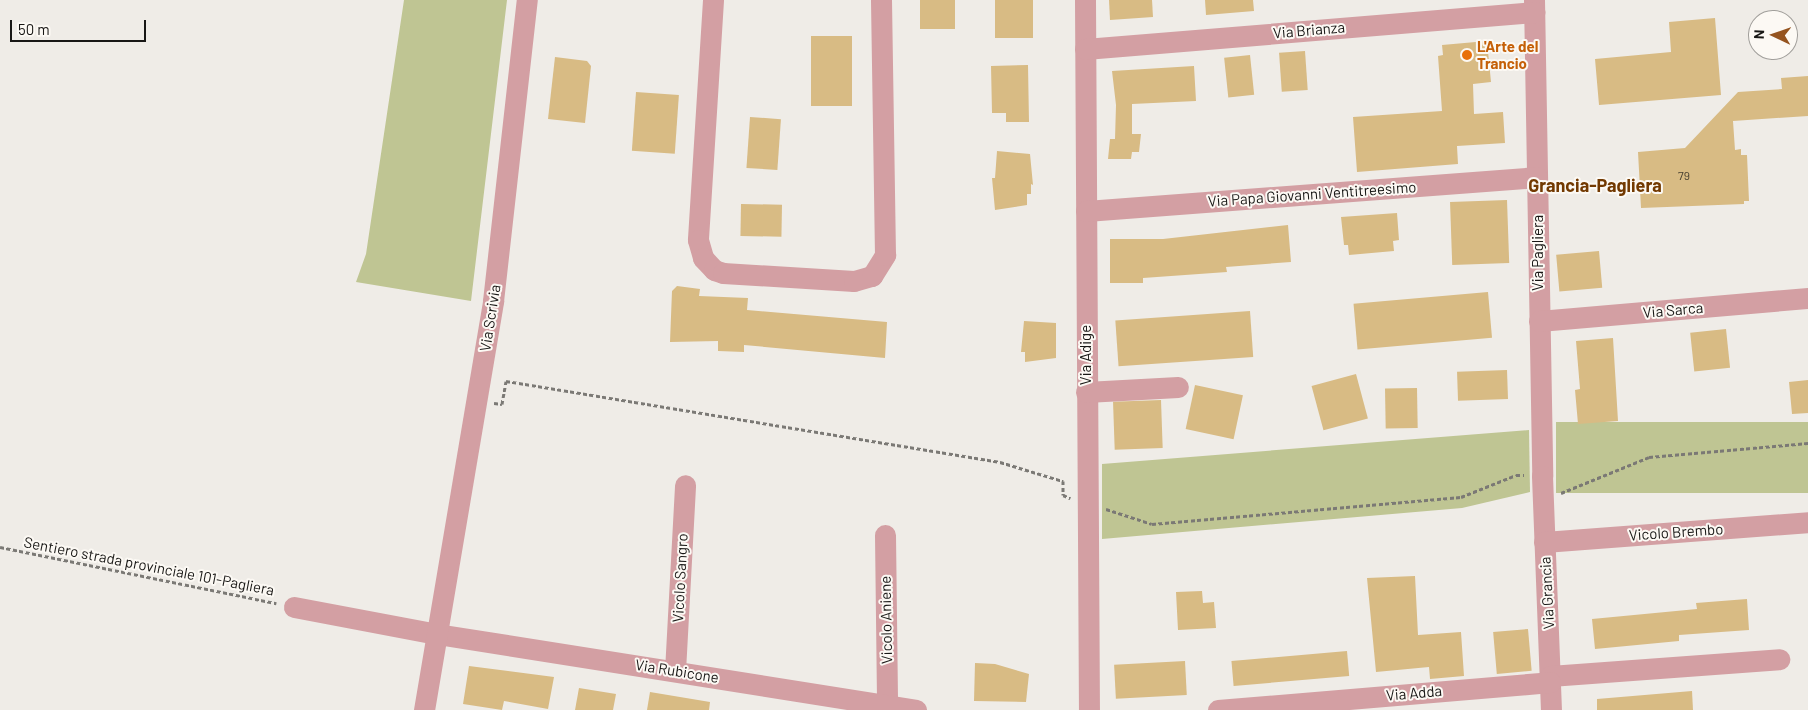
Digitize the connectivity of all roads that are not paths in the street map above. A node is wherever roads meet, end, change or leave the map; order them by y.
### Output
1 (527, 0) edge
2 (713, 0) edge
3 (881, 0) edge
4 (1085, 0) edge
5 (1534, 6) edge
6 (1085, 49) junction
7 (1537, 177) junction
8 (1086, 211) junction
9 (1808, 298) edge
10 (1539, 321) junction
11 (1178, 387) dead end
12 (1086, 392) junction
13 (1536, 476) joint
14 (685, 485) dead end
15 (1808, 522) edge
16 (885, 535) dead end
17 (1544, 542) junction
18 (294, 607) road end
19 (437, 634) junction
20 (1779, 659) dead end
21 (675, 671) junction
22 (1550, 679) junction
23 (887, 705) junction
24 (424, 710) edge
25 (916, 710) edge
26 (1088, 710) edge
27 (1218, 710) edge
28 (1551, 710) edge

1 - 19 street, Via Scrivia
2 - 3 street
4 - 6 street, Via Adige
5 - 6 street, Via Brianza
5 - 7 street, Via Pagliera
6 - 8 street, Via Adige
7 - 8 street, Via Papa Giovanni Ventitreesimo
7 - 10 street, Via Pagliera
8 - 12 street, Via Adige
9 - 10 street, Via Sarca
10 - 13 street, Via Pagliera
11 - 12 street
12 - 26 street, Via Adige
13 - 17 street, Via Grancia
14 - 21 street, Vicolo Sangro
15 - 17 street, Vicolo Brembo
16 - 23 street, Vicolo Aniene
17 - 22 street, Via Grancia
18 - 19 street, Via Rubicone
19 - 21 street, Via Rubicone
19 - 24 street, Via Scrivia
20 - 22 street, Via Adda
21 - 23 street, Via Rubicone
22 - 27 street, Via Adda
22 - 28 street, Via Grancia
23 - 25 street, Via Rubicone

